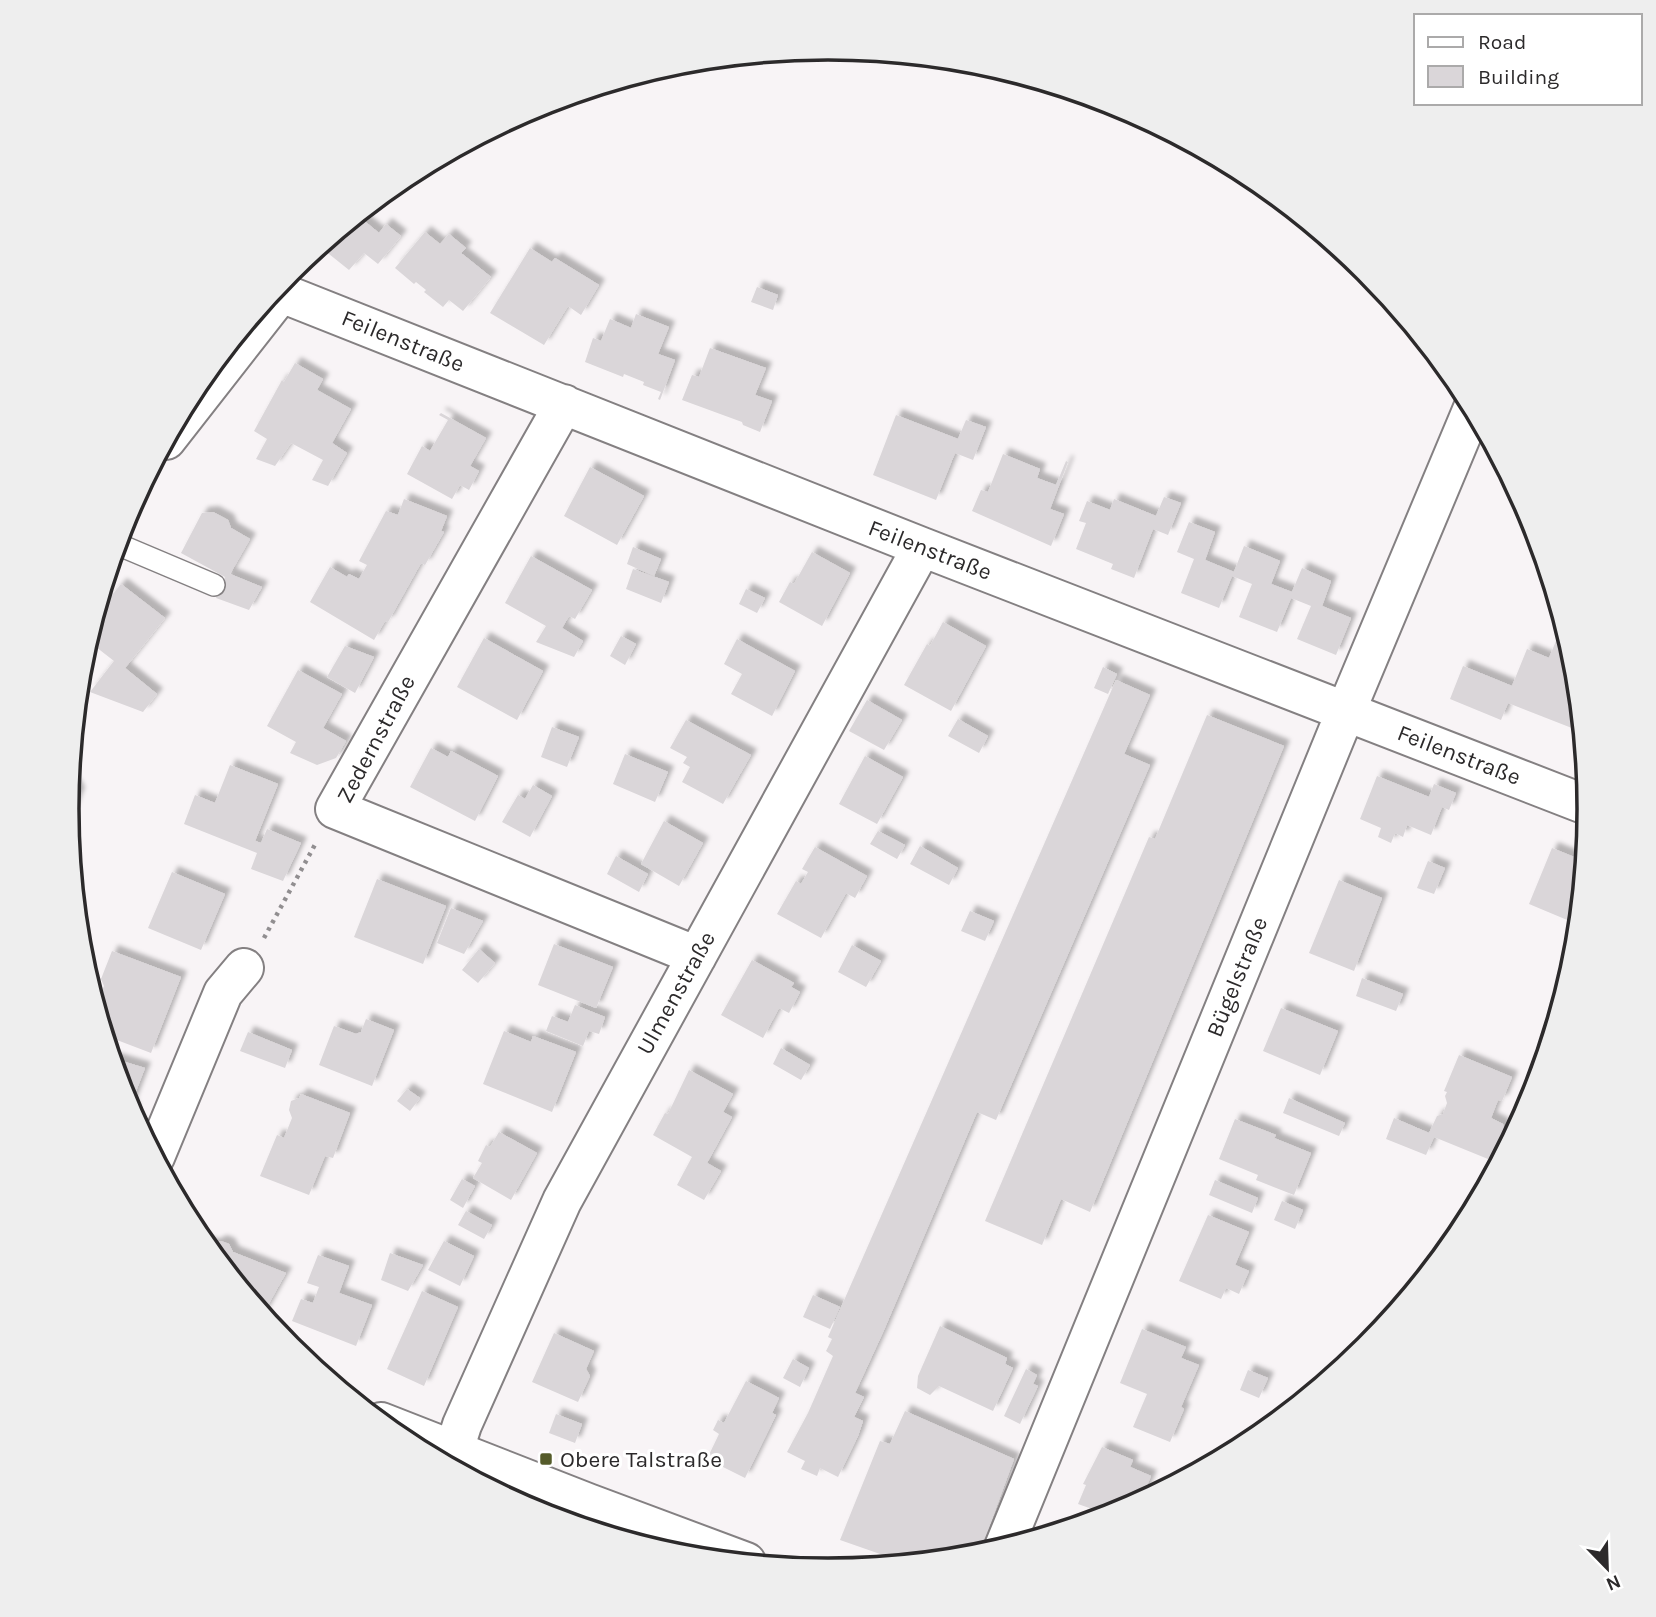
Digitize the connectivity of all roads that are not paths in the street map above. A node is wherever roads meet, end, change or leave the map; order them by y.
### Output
1 (284, 294) edge
2 (564, 404) junction
3 (1468, 420) edge
4 (922, 547) junction
5 (126, 548) edge
6 (214, 584) dead end
7 (1346, 712) junction
8 (1577, 801) edge
9 (696, 956) junction
10 (244, 968) road end
11 (159, 1146) edge
12 (451, 1456) edge
13 (457, 1459) edge
14 (1009, 1535) edge
15 (706, 1547) edge

1 - 2 street, Feilenstraße
2 - 4 street, Feilenstraße
2 - 9 street, Zedernstraße
3 - 7 street, Bügelstraße
4 - 7 street, Feilenstraße
4 - 9 street, Ulmenstraße
5 - 6 lane
7 - 8 street, Feilenstraße
7 - 14 street, Bügelstraße
9 - 12 street, Ulmenstraße
10 - 11 street
13 - 15 street

